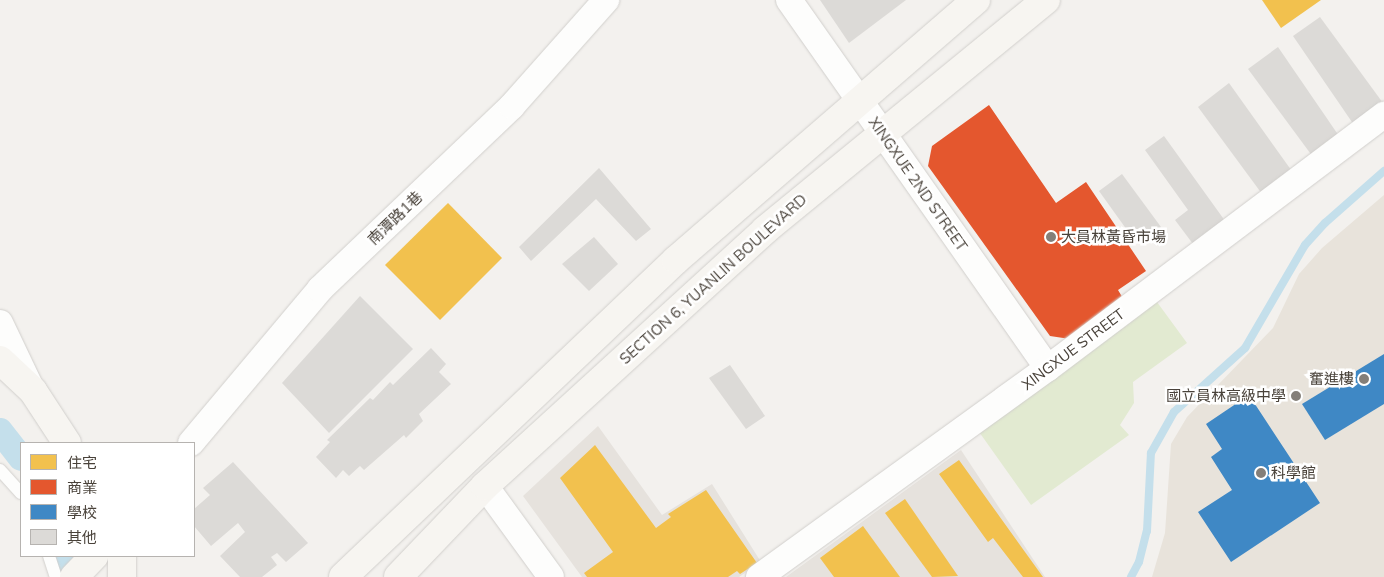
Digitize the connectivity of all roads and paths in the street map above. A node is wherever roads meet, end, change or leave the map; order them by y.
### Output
1 (606, 0) edge
2 (789, 0) edge
3 (976, 0) edge
4 (1046, 0) edge
5 (858, 100) junction
6 (1384, 115) edge
7 (882, 134) junction
8 (0, 323) edge
9 (0, 360) edge
10 (1048, 368) junction
11 (33, 391) junction
12 (66, 442) edge
13 (192, 442) edge
14 (0, 470) edge
15 (485, 486) junction
16 (20, 492) edge
17 (49, 557) edge
18 (93, 557) edge
19 (122, 557) edge
20 (56, 577) edge
21 (74, 577) edge
22 (122, 577) edge
23 (344, 577) edge
24 (398, 577) edge
25 (551, 577) edge
26 (759, 577) edge

1 - 13 street, 南潭路1巷
2 - 5 street, XINGXUE 2ND STREET
3 - 5 main road
4 - 7 main road, SECTION 6, YUANLIN BOULEVARD
5 - 7 street, XINGXUE 2ND STREET
5 - 23 main road
6 - 10 street, XINGXUE STREET
7 - 10 street, XINGXUE 2ND STREET
7 - 15 main road, SECTION 6, YUANLIN BOULEVARD
8 - 11 street
9 - 11 main road
10 - 26 street, XINGXUE STREET
11 - 12 main road
14 - 16 lane
15 - 24 main road, SECTION 6, YUANLIN BOULEVARD
15 - 25 street
17 - 20 lane
18 - 21 main road
19 - 22 main road

